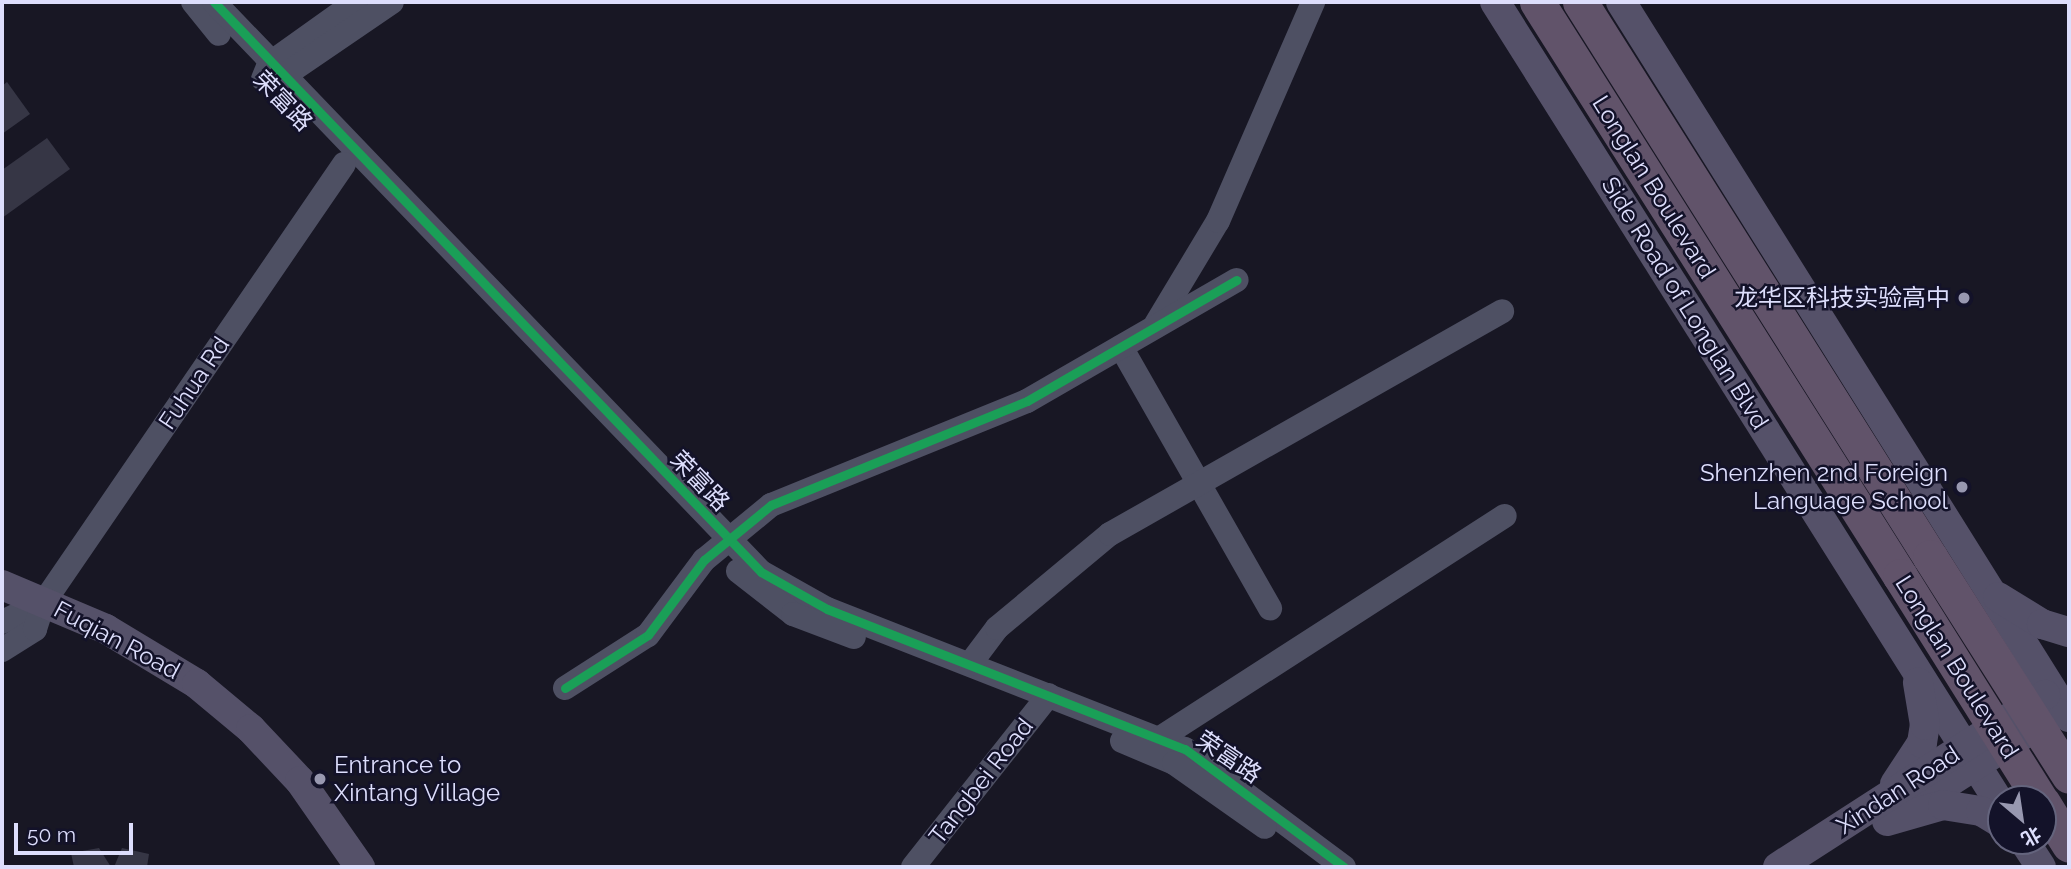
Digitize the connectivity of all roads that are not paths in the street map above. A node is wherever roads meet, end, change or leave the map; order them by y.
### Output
1 (193, 2) edge
2 (214, 2) edge
3 (356, 2) edge
4 (391, 2) edge
5 (1313, 2) edge
6 (1496, 2) edge
7 (1537, 2) edge
8 (1580, 2) edge
9 (1600, 2) edge
10 (1621, 2) edge
11 (271, 73) junction
12 (1630, 80) junction
13 (344, 164) junction
14 (1237, 280) dead end
15 (1502, 311) dead end
16 (1151, 330) junction
17 (1121, 347) junction
18 (1199, 484) junction
19 (1505, 516) dead end
20 (723, 544) junction
21 (1979, 575) junction
22 (2, 584) edge
23 (1270, 608) dead end
24 (23, 613) edge
25 (2069, 632) edge
26 (2, 650) edge
27 (1910, 659) junction
28 (970, 664) junction
29 (565, 688) dead end
30 (2065, 700) edge
31 (1044, 702) junction
32 (1160, 738) junction
33 (1970, 756) junction
34 (2069, 776) edge
35 (1988, 785) edge
36 (2032, 785) edge
37 (1881, 813) junction
38 (1987, 815) edge
39 (2057, 825) edge
40 (2069, 845) edge
41 (919, 865) edge
42 (338, 867) edge
43 (360, 867) edge
44 (1318, 867) edge
45 (1345, 867) edge
46 (1778, 867) edge
47 (1815, 867) edge

1 - 11 street, 荣富路
2 - 11 street, 荣富路
3 - 11 street
4 - 11 street
5 - 16 street
6 - 27 main road, Side Road of Longlan Blvd
7 - 36 highway, Longlan Boulevard, bridge
8 - 12 highway, Longlan Boulevard
9 - 12 highway
10 - 21 main road
11 - 13 street, 荣富路
11 - 20 street, 荣富路
12 - 34 highway, Longlan Boulevard, bridge
13 - 20 street, 荣富路
13 - 24 street, Fuhua Rd
14 - 16 street
15 - 18 street
16 - 17 street
17 - 18 street
17 - 20 street
18 - 23 street
18 - 28 street
19 - 32 street
20 - 28 street, 荣富路
20 - 29 street
20 - 31 street, 荣富路
21 - 25 main road
21 - 30 main road
22 - 24 main road, Fuqian Road
24 - 26 street, Fuhua Rd
24 - 42 main road, Fuqian Road
24 - 43 main road, Fuqian Road
27 - 33 main road, Side Road of Longlan Blvd
27 - 37 main road
28 - 31 street, 荣富路
30 - 33 main road, Xindan Road
31 - 32 street, 荣富路
31 - 41 street, Tangbei Road
31 - 44 street, 荣富路
32 - 45 street, 荣富路
33 - 35 main road, Side Road of Longlan Blvd
33 - 37 main road, Xindan Road
37 - 38 main road
37 - 46 main road, Xindan Road
37 - 47 main road, Xindan Road
39 - 40 highway, Longlan Boulevard

